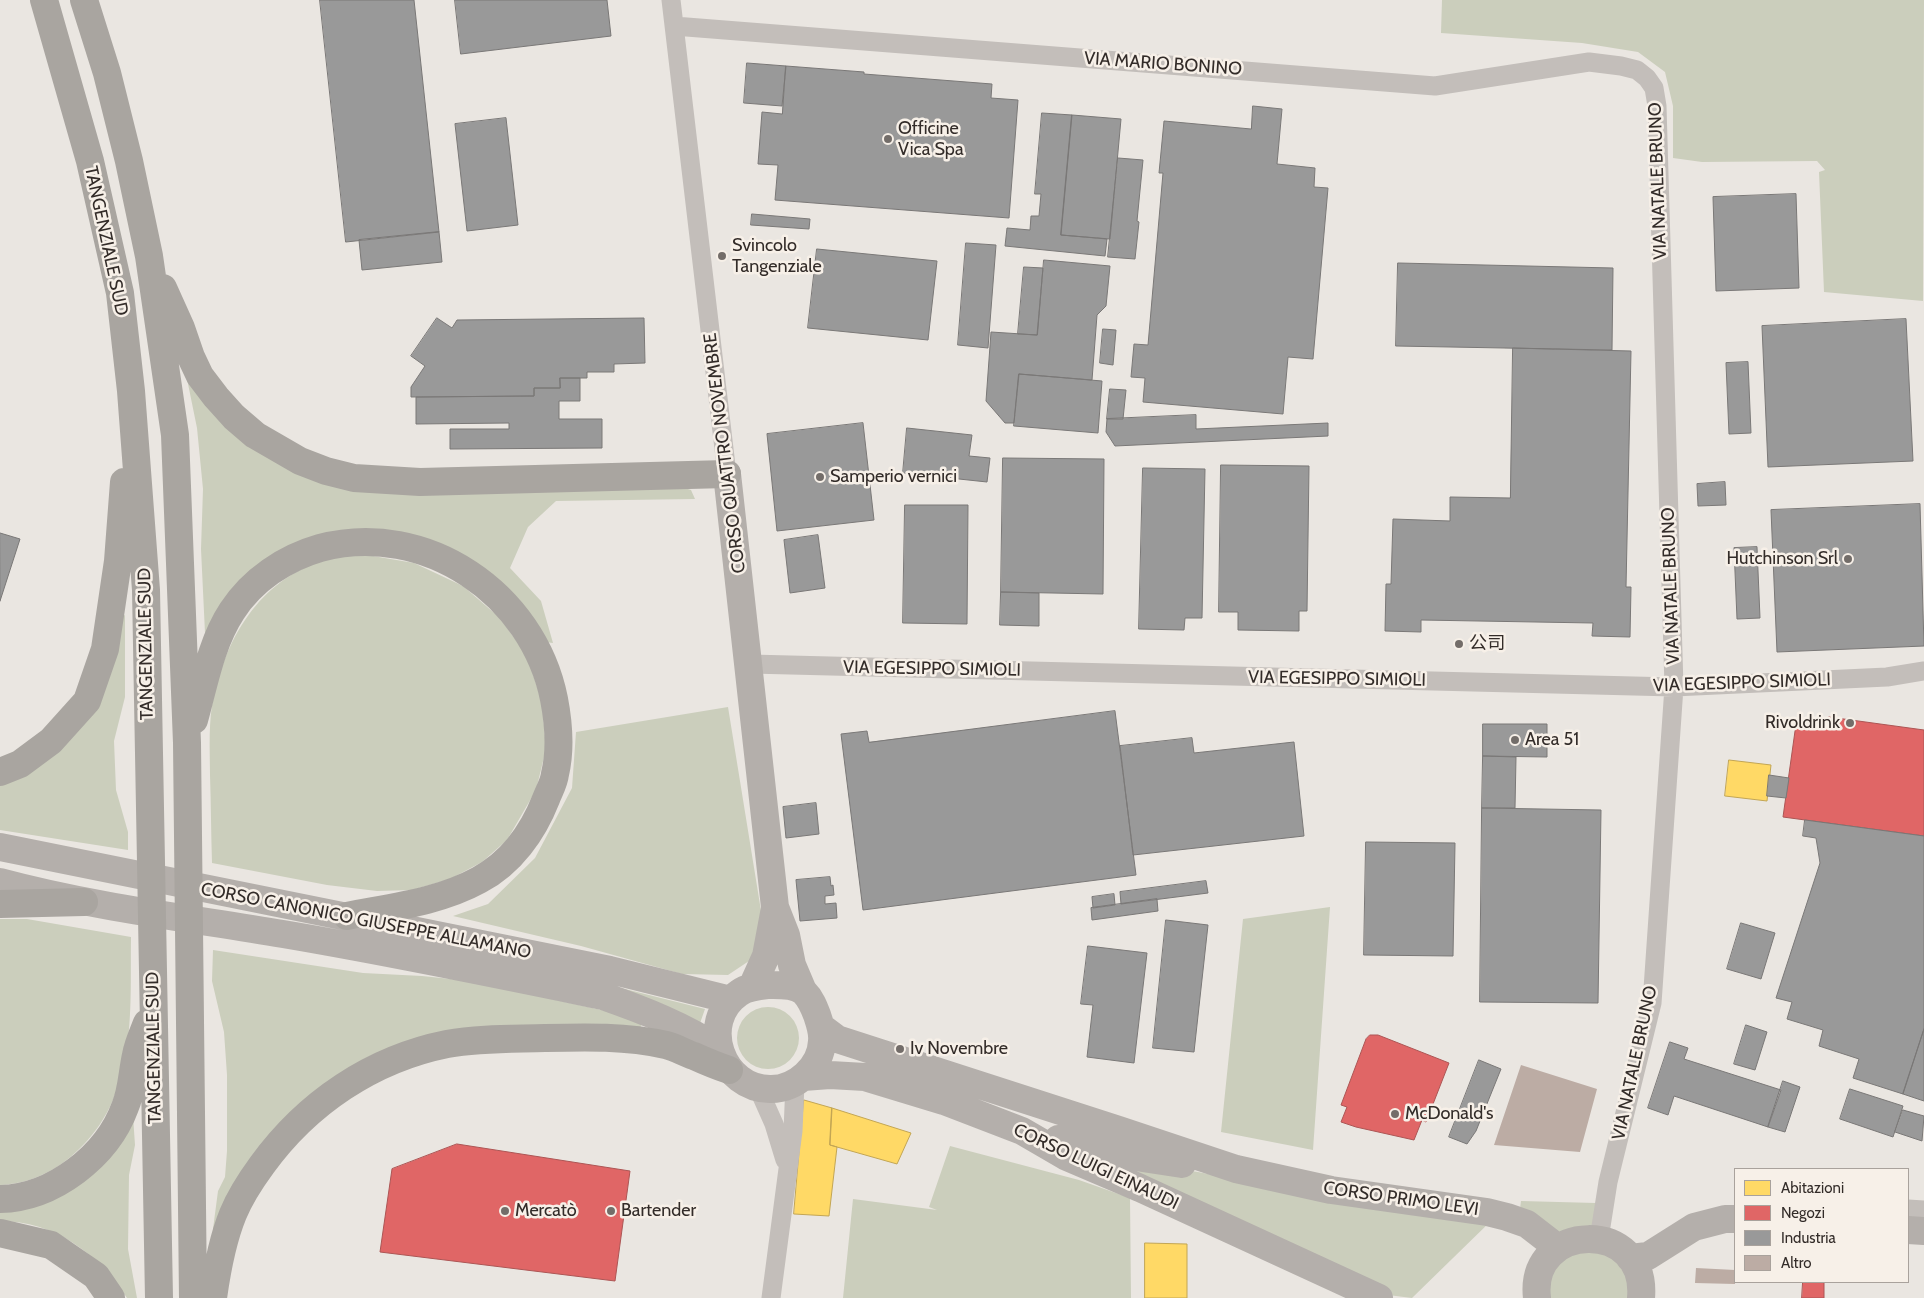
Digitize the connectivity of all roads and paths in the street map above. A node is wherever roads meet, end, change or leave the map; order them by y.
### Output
1 (44, 0) edge
2 (84, 0) edge
3 (671, 0) edge
4 (674, 26) junction
5 (1647, 78) joint
6 (149, 256) junction
7 (131, 391) junction
8 (728, 474) junction
9 (750, 664) junction
10 (1924, 671) edge
11 (1674, 687) junction
12 (187, 743) junction
13 (0, 772) edge
14 (0, 847) edge
15 (0, 882) edge
16 (84, 902) junction
17 (0, 904) edge
18 (775, 907) junction
19 (347, 916) junction
20 (803, 991) junction
21 (741, 994) junction
22 (154, 1002) junction
23 (821, 1027) junction
24 (724, 1060) junction
25 (799, 1080) junction
26 (758, 1088) junction
27 (1022, 1099) joint
28 (1022, 1131) junction
29 (788, 1168) junction
30 (1236, 1169) junction
31 (0, 1199) edge
32 (1909, 1209) edge
33 (1924, 1210) edge
34 (1732, 1218) edge
35 (1909, 1230) edge
36 (1924, 1231) edge
37 (0, 1233) edge
38 (1599, 1239) junction
39 (1558, 1248) junction
40 (1660, 1250) junction
41 (1630, 1258) junction
42 (1641, 1293) edge
43 (111, 1298) edge
44 (159, 1298) edge
45 (194, 1298) edge
46 (213, 1298) edge
47 (771, 1298) edge
48 (1379, 1298) edge
49 (1537, 1298) edge

1 - 7 highway, TANGENZIALE SUD
2 - 6 highway, TANGENZIALE SUD
3 - 4 street, CORSO QUATTRO NOVEMBRE
4 - 5 street, VIA MARIO BONINO
4 - 8 street, CORSO QUATTRO NOVEMBRE
5 - 11 street, VIA NATALE BRUNO
6 - 8 highway
6 - 12 highway, TANGENZIALE SUD
7 - 13 highway
7 - 22 highway, TANGENZIALE SUD
8 - 9 main road, CORSO QUATTRO NOVEMBRE
9 - 11 street, VIA EGESIPPO SIMIOLI
9 - 18 main road, CORSO QUATTRO NOVEMBRE
10 - 11 street, VIA EGESIPPO SIMIOLI
11 - 38 street, VIA NATALE BRUNO
12 - 19 highway
12 - 45 highway, TANGENZIALE SUD
14 - 19 main road, CORSO CANONICO GIUSEPPE ALLAMANO
15 - 16 main road, CORSO CANONICO GIUSEPPE ALLAMANO
16 - 17 highway
16 - 24 main road, CORSO CANONICO GIUSEPPE ALLAMANO
18 - 20 main road, CORSO QUATTRO NOVEMBRE
18 - 21 main road, CORSO QUATTRO NOVEMBRE
19 - 21 main road, CORSO CANONICO GIUSEPPE ALLAMANO
20 - 21 main road
20 - 23 main road
21 - 24 main road
22 - 31 highway
22 - 44 highway, TANGENZIALE SUD
23 - 25 main road
23 - 27 main road, CORSO LUIGI EINAUDI
24 - 26 main road
24 - 46 highway
25 - 26 main road
25 - 28 main road, CORSO LUIGI EINAUDI
25 - 29 street
26 - 29 street
27 - 30 main road, CORSO PRIMO LEVI
28 - 30 main road, CORSO PRIMO LEVI
28 - 48 main road, CORSO LUIGI EINAUDI
29 - 47 street
30 - 39 main road, CORSO PRIMO LEVI
32 - 33 street
34 - 40 main road
35 - 36 main road
37 - 43 highway
38 - 39 main road
38 - 41 main road
39 - 49 main road
40 - 41 main road
40 - 42 main road
41 - 42 main road

